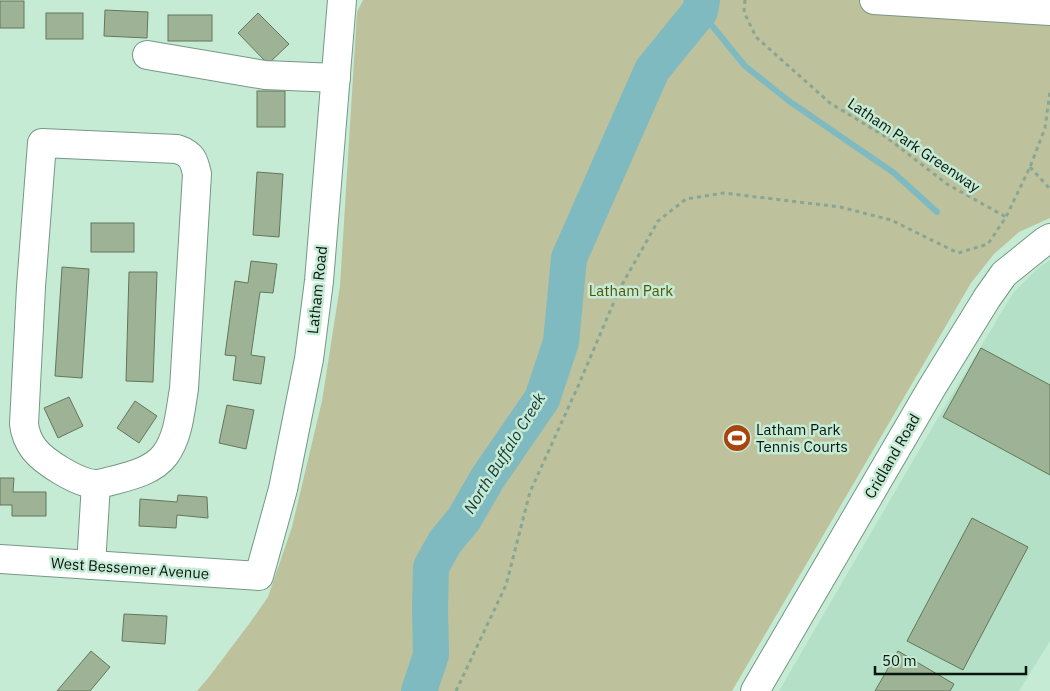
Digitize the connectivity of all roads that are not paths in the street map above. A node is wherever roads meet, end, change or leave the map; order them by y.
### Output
1 (342, 0) edge
2 (874, 0) edge
3 (1050, 11) edge
4 (147, 55) dead end
5 (336, 78) junction
6 (1050, 238) edge
7 (96, 484) junction
8 (0, 559) edge
9 (90, 565) junction
10 (259, 576) joint
11 (756, 691) edge

1 - 5 main road, Latham Road
2 - 3 main road
4 - 5 main road
5 - 10 main road, Latham Road
6 - 11 main road, Cridland Road
7 - 7 main road
7 - 9 main road
8 - 9 main road, West Bessemer Avenue
9 - 10 main road, West Bessemer Avenue

